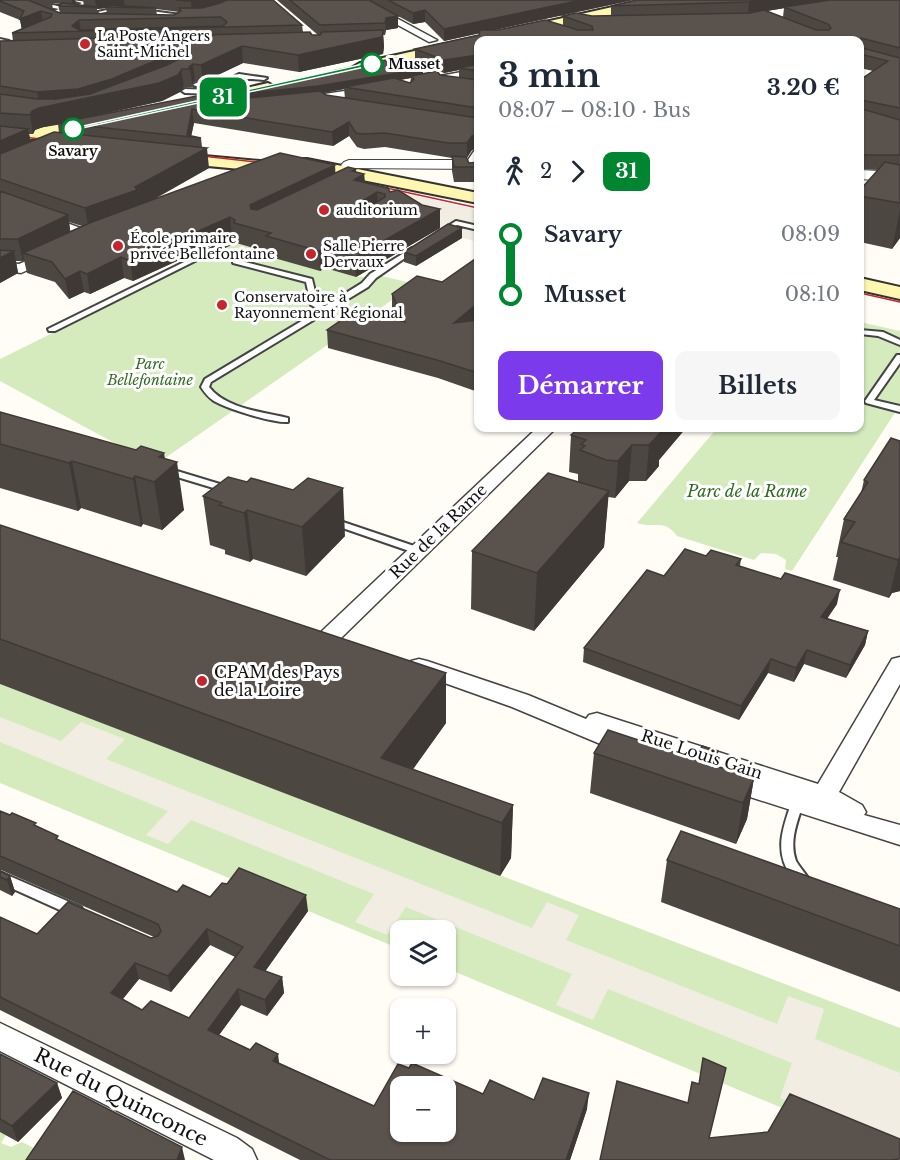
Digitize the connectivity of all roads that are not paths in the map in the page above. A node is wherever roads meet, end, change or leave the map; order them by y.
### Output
1 (73, 0) edge
2 (356, 0) edge
3 (660, 0) edge
4 (63, 8) junction
5 (74, 9) junction
6 (128, 9) edge
7 (44, 10) joint
8 (137, 10) edge
9 (97, 15) junction
10 (120, 15) edge
11 (195, 18) edge
12 (569, 20) junction
13 (59, 21) junction
14 (79, 21) edge
15 (146, 22) edge
16 (175, 22) edge
17 (602, 23) edge
18 (542, 26) junction
19 (559, 32) edge
20 (499, 36) edge
21 (474, 41) edge
22 (387, 46) dead end
23 (425, 51) junction
24 (349, 70) edge
25 (474, 73) edge
26 (264, 78) dead end
27 (443, 78) junction
28 (429, 81) junction
29 (281, 84) edge
30 (196, 85) edge
31 (408, 85) edge
32 (458, 86) edge
33 (386, 89) edge
34 (185, 91) edge
35 (218, 97) junction
36 (319, 99) junction
37 (292, 102) edge
38 (345, 106) edge
39 (168, 109) edge
40 (113, 120) edge
41 (44, 134) junction
42 (2, 136) edge
43 (102, 140) edge
44 (68, 146) edge
45 (474, 166) edge
46 (474, 166) edge
47 (356, 173) junction
48 (864, 175) edge
49 (900, 177) edge
50 (398, 178) junction
51 (474, 197) edge
52 (0, 203) edge
53 (474, 227) edge
54 (114, 228) edge
55 (90, 236) junction
56 (434, 237) edge
57 (233, 240) edge
58 (419, 246) edge
59 (236, 261) dead end
60 (0, 266) edge
61 (864, 285) edge
62 (900, 293) edge
63 (325, 309) junction
64 (52, 329) dead end
65 (864, 332) edge
66 (900, 343) edge
67 (900, 357) edge
68 (900, 409) edge
69 (285, 420) dead end
70 (543, 432) edge
71 (155, 467) edge
72 (241, 494) edge
73 (328, 521) edge
74 (419, 551) junction
75 (330, 636) edge
76 (402, 660) edge
77 (900, 664) edge
78 (520, 701) junction
79 (824, 795) junction
80 (797, 804) junction
81 (888, 830) edge
82 (0, 877) edge
83 (813, 888) edge
84 (93, 919) edge
85 (0, 1036) edge
86 (240, 1160) edge

1 - 5 lane
2 - 23 street
3 - 12 main road
4 - 5 lane
4 - 7 lane
4 - 13 lane
5 - 9 lane
6 - 9 lane
7 - 13 street
8 - 11 lane
9 - 10 lane
12 - 17 street
12 - 18 main road
13 - 14 street
15 - 16 street
18 - 19 street
18 - 20 main road
21 - 23 main road
22 - 23 main road
23 - 24 main road
23 - 27 street
25 - 27 street
26 - 35 lane
27 - 28 street
28 - 31 street
28 - 32 street
29 - 35 main road
30 - 35 lane
33 - 36 street
34 - 35 lane
35 - 39 main road
36 - 37 street
36 - 38 street
40 - 41 main road
41 - 42 main road
41 - 43 main road
42 - 44 main road
45 - 47 street
46 - 50 street
47 - 47 main road
47 - 50 main road
47 - 50 main road
48 - 49 street
50 - 51 main road
52 - 55 street
53 - 56 lane
54 - 55 street
55 - 60 street
57 - 64 lane
58 - 63 lane
59 - 63 lane
61 - 62 main road
63 - 69 lane
65 - 66 lane
67 - 68 lane
70 - 74 street, Rue de la Rame
71 - 72 lane
73 - 74 lane
74 - 75 street, Rue de la Rame
76 - 78 street, Rue Louis Gain
77 - 79 street
78 - 79 street, Rue Louis Gain
78 - 80 street, Rue Louis Gain
79 - 81 street, Rue Louis Gain
80 - 81 street, Rue Louis Gain
80 - 83 lane
82 - 84 lane
85 - 86 street, Rue du Quinconce

